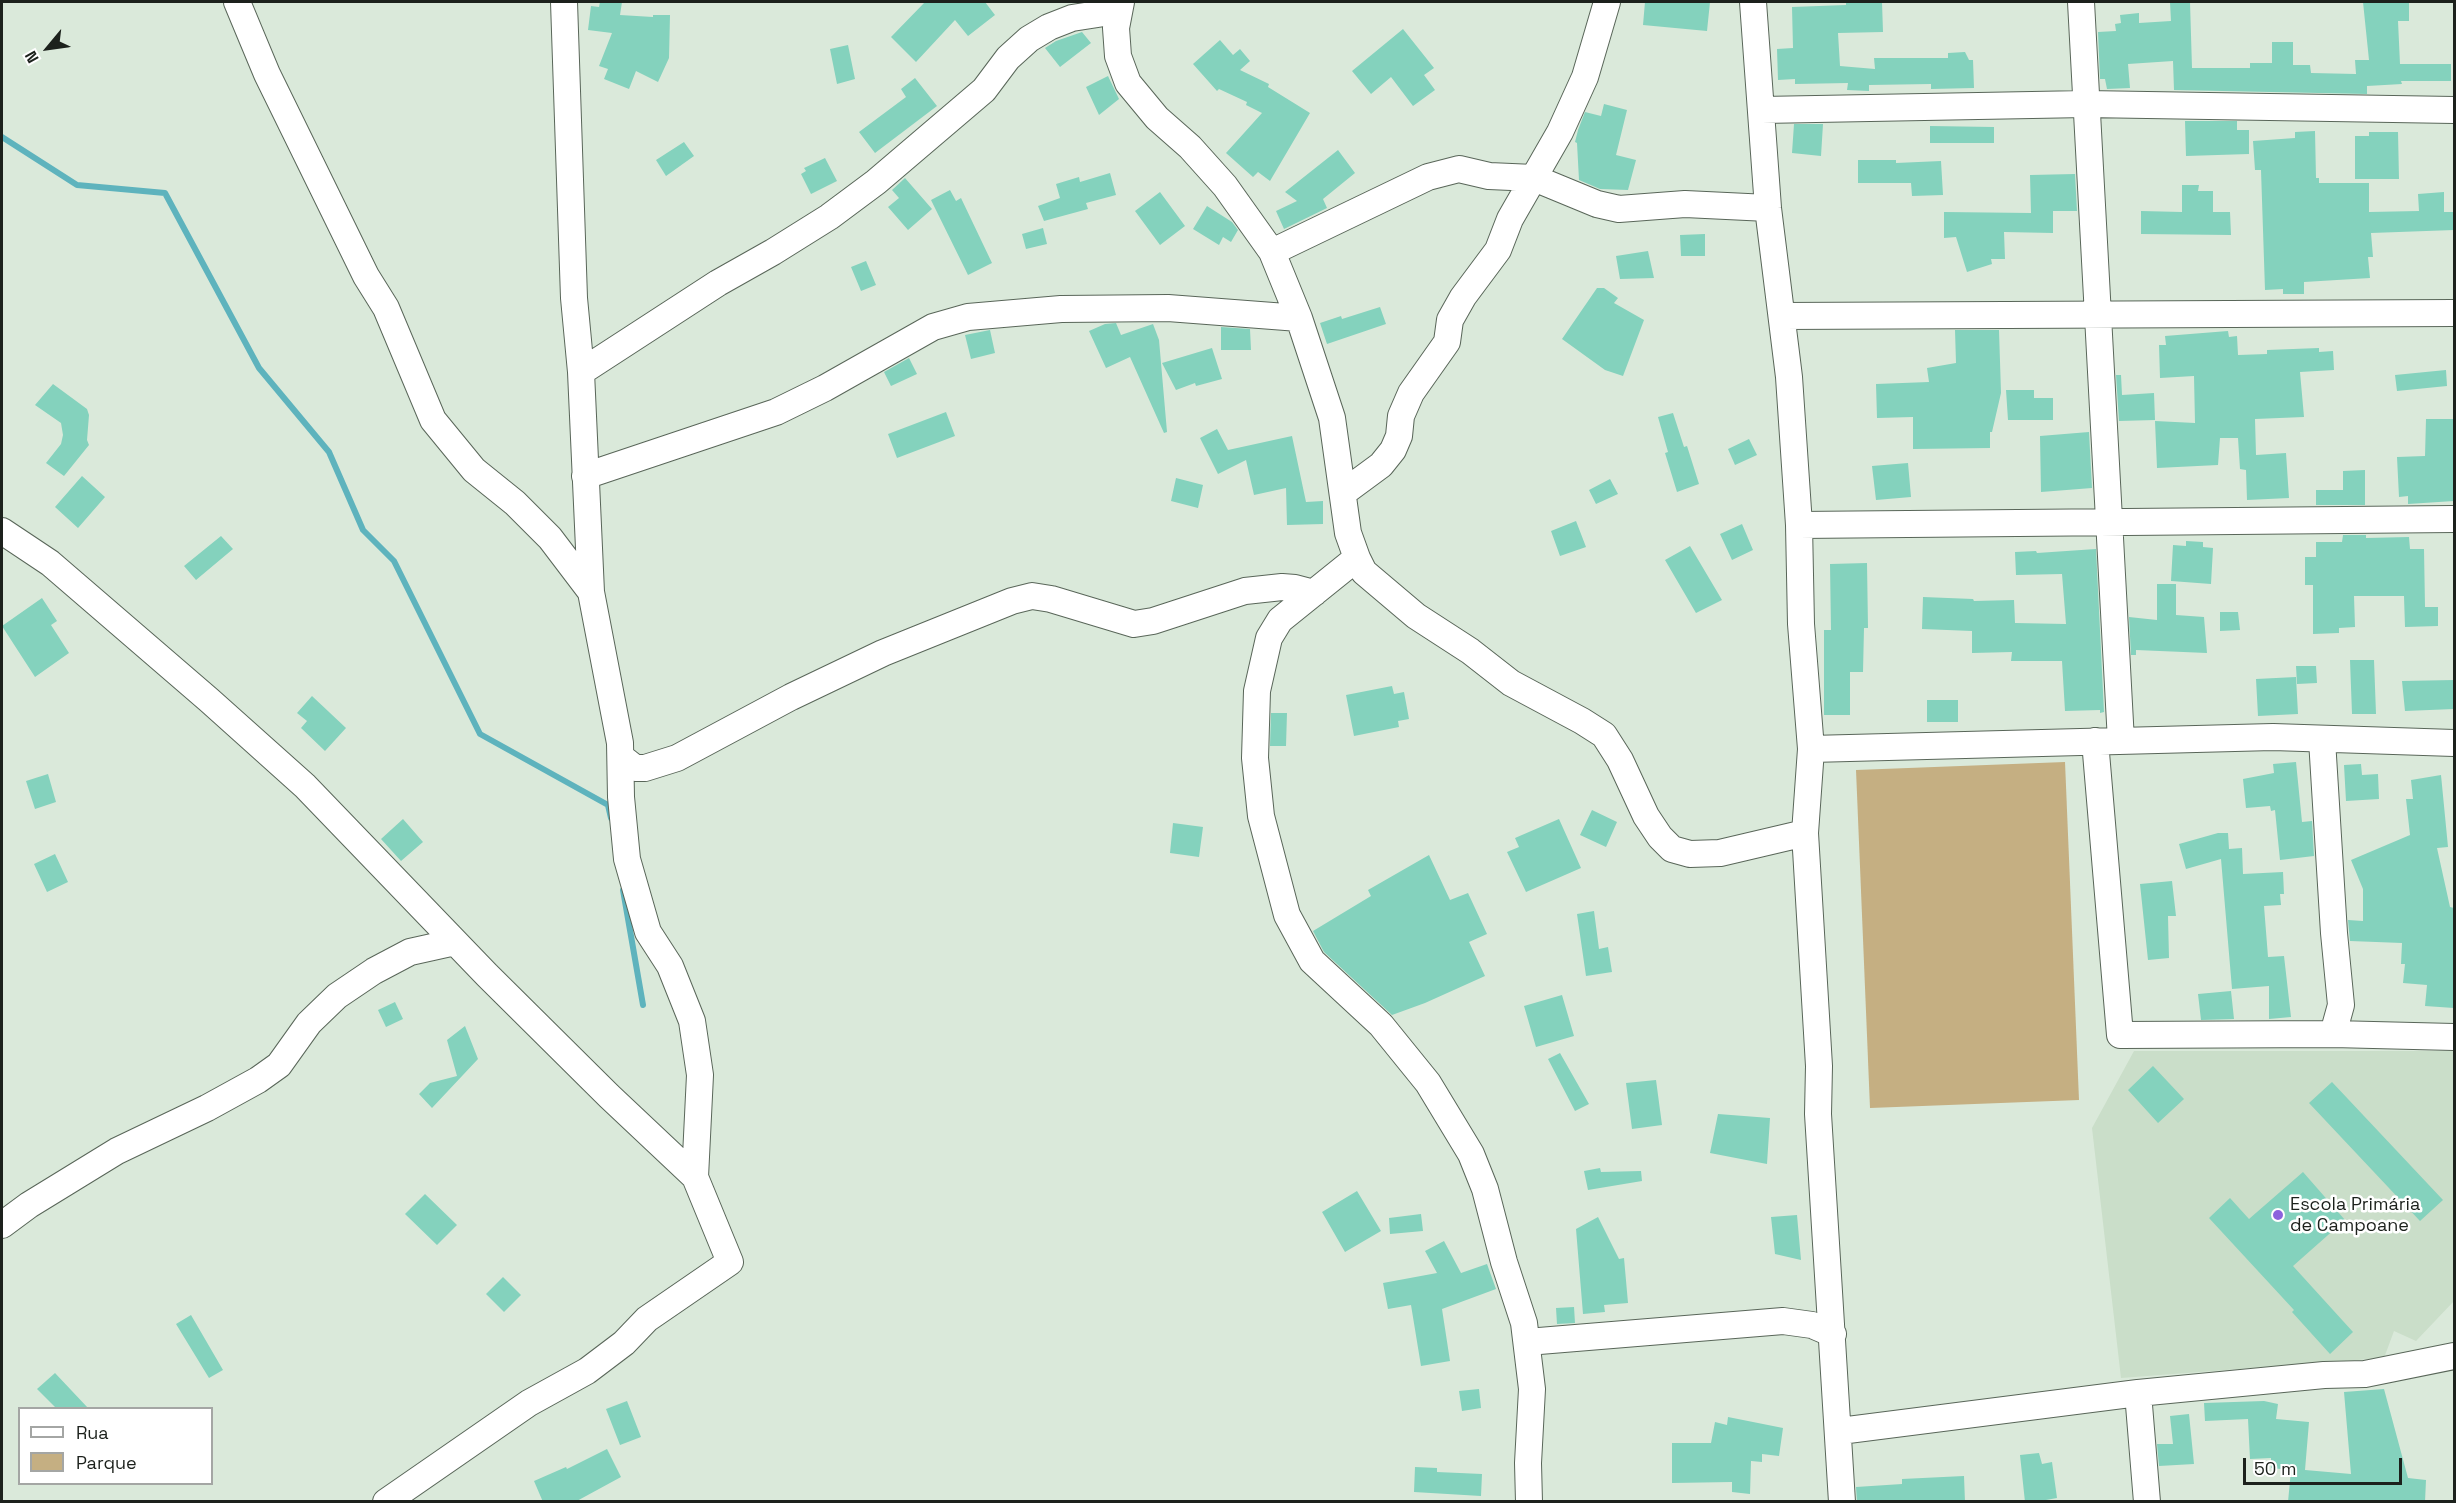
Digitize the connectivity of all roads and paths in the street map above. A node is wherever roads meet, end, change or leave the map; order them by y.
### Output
1 (237, 2) edge
2 (564, 2) edge
3 (1606, 2) edge
4 (1753, 2) edge
5 (2081, 2) edge
6 (1119, 6) edge
7 (2086, 104) junction
8 (1762, 110) junction
9 (2454, 110) edge
10 (1534, 178) junction
11 (1768, 208) junction
12 (1272, 252) junction
13 (2454, 314) edge
14 (2098, 315) junction
15 (1782, 316) junction
16 (1299, 318) junction
17 (581, 372) junction
18 (585, 476) junction
19 (1343, 493) junction
20 (2454, 519) edge
21 (2111, 522) junction
22 (1799, 525) junction
23 (2, 531) edge
24 (1357, 558) junction
25 (591, 592) junction
26 (1314, 594) junction
27 (2322, 740) junction
28 (2095, 741) junction
29 (2121, 741) junction
30 (2454, 743) edge
31 (1811, 749) junction
32 (621, 757) junction
33 (1805, 833) junction
34 (455, 942) junction
35 (2333, 1034) junction
36 (2454, 1037) edge
37 (694, 1177) junction
38 (2, 1225) edge
39 (1833, 1335) junction
40 (1527, 1342) junction
41 (2454, 1356) edge
42 (2138, 1393) junction
43 (1840, 1431) junction
44 (386, 1502) edge
45 (1529, 1502) edge
46 (1842, 1502) edge
47 (2147, 1502) edge

1 - 25 street
2 - 17 street
3 - 10 street
4 - 8 street
5 - 7 street
6 - 12 street
6 - 17 street
7 - 8 street
7 - 9 street
7 - 14 street
8 - 11 street
10 - 11 street
10 - 12 street
10 - 19 street
11 - 15 street
12 - 16 street
13 - 14 street
14 - 15 street
14 - 21 street
15 - 22 street
16 - 18 street
16 - 19 street
17 - 18 street
18 - 25 street
19 - 24 street
20 - 21 street
21 - 22 street
21 - 29 street
22 - 31 street
23 - 34 street
24 - 26 street
24 - 33 street
25 - 32 street
26 - 32 street
26 - 40 street
27 - 29 street
27 - 30 street
27 - 35 street
28 - 29 street
28 - 31 street
28 - 35 street
31 - 33 street
32 - 37 street
33 - 39 street
34 - 37 street
34 - 38 street
35 - 36 street
37 - 44 street
39 - 40 street
39 - 43 street
40 - 45 street
41 - 42 street
42 - 43 street
42 - 47 street
43 - 46 street

